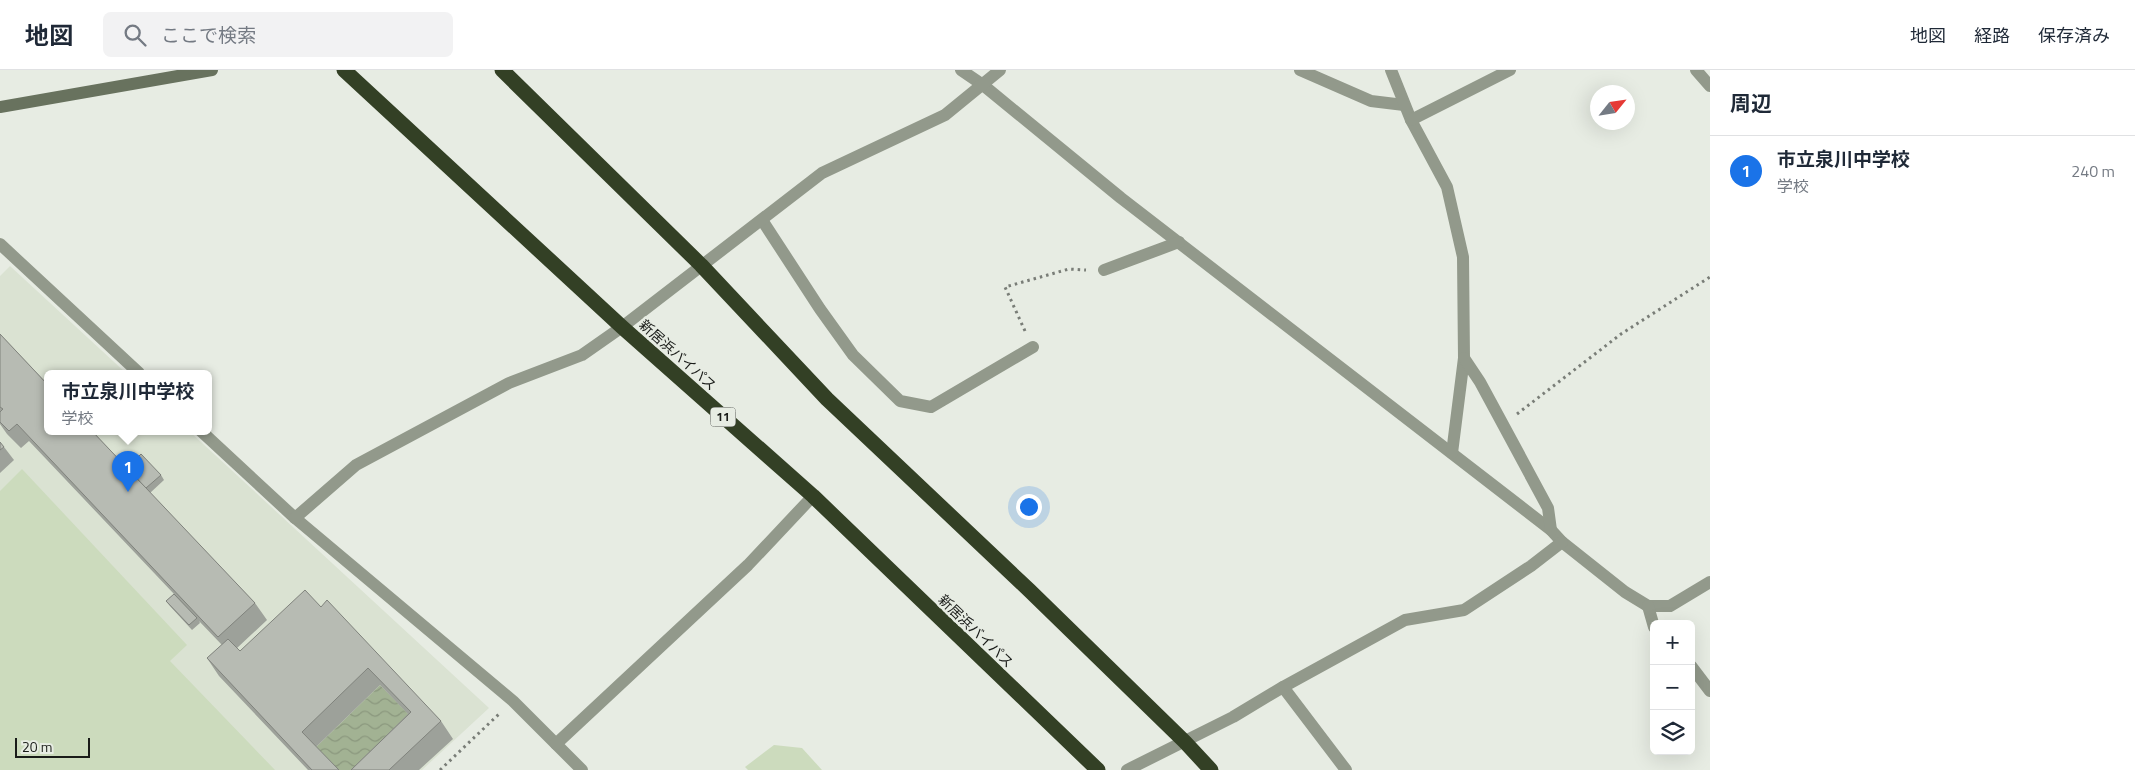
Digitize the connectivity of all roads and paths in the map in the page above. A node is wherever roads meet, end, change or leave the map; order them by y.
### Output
1 (212, 70) edge
2 (344, 70) edge
3 (502, 70) edge
4 (961, 70) edge
5 (1000, 70) edge
6 (1300, 70) edge
7 (1391, 70) edge
8 (1510, 70) edge
9 (1696, 70) edge
10 (983, 85) junction
11 (1710, 86) edge
12 (1404, 105) junction
13 (0, 107) edge
14 (1412, 120) junction
15 (762, 220) junction
16 (1179, 242) junction
17 (0, 244) edge
18 (700, 265) junction
19 (1104, 270) joint
20 (1710, 277) edge
21 (622, 327) junction
22 (1033, 347) joint
23 (1464, 358) junction
24 (135, 370) edge
25 (1503, 426) junction
26 (205, 435) edge
27 (1452, 453) junction
28 (812, 496) junction
29 (295, 518) junction
30 (1552, 530) junction
31 (1562, 542) junction
32 (1710, 582) edge
33 (1648, 606) junction
34 (1652, 620) edge
35 (1695, 671) edge
36 (1283, 687) junction
37 (1710, 691) edge
38 (513, 701) junction
39 (1185, 742) junction
40 (556, 744) junction
41 (440, 770) edge
42 (582, 770) edge
43 (1098, 770) edge
44 (1127, 770) edge
45 (1211, 770) edge
46 (1346, 770) edge

1 - 13 street
2 - 21 highway, 新居浜バイパス / 11
3 - 18 highway
4 - 10 street
5 - 10 street
6 - 12 street
7 - 12 street
8 - 14 street
9 - 11 street
10 - 15 street
10 - 16 street
12 - 14 street
14 - 23 street
15 - 18 street
15 - 22 street
16 - 19 street
16 - 27 street
17 - 24 street
18 - 21 street
18 - 39 highway
19 - 22 path
20 - 25 path
21 - 28 highway, 新居浜バイパス / 11
21 - 29 street
23 - 25 street
23 - 27 street
25 - 30 street
26 - 29 street
27 - 30 street
28 - 40 street
28 - 43 highway, 新居浜バイパス / 11
29 - 38 street
30 - 31 street
31 - 33 street
31 - 36 street
32 - 33 street
33 - 34 street
35 - 37 street
36 - 39 street
36 - 46 street
38 - 40 street
38 - 41 path
39 - 44 street
39 - 45 highway
40 - 42 street

